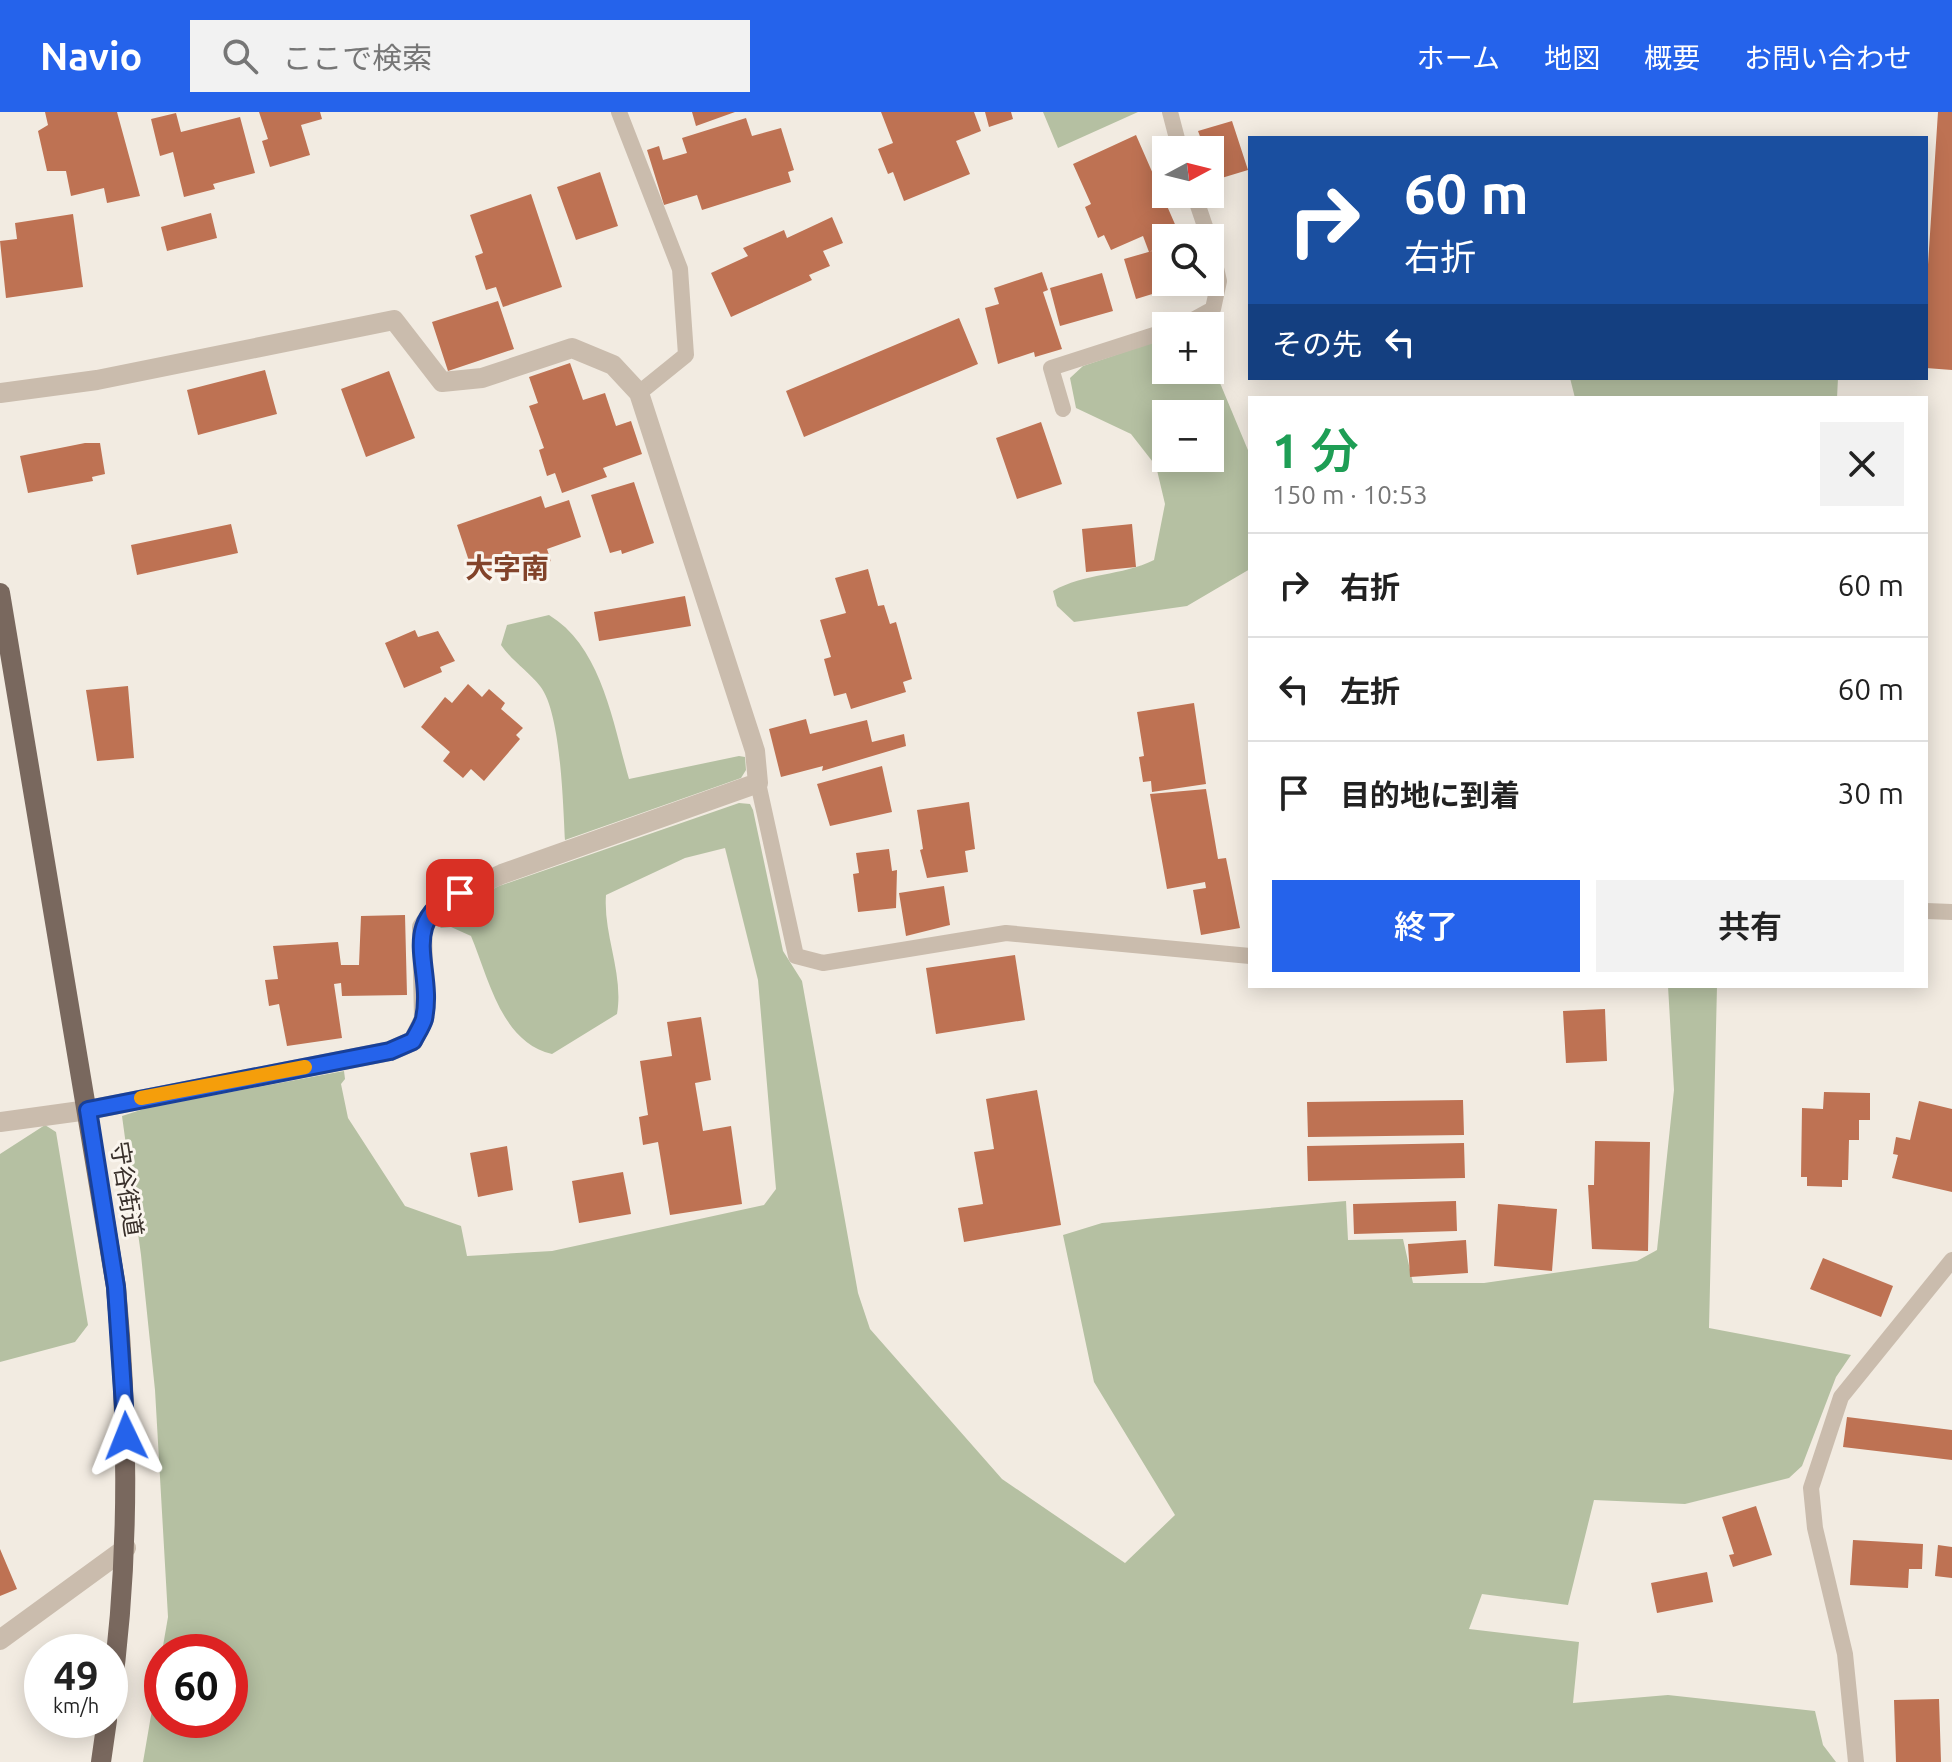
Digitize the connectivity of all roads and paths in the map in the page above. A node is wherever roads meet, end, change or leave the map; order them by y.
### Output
1 (619, 112) edge
2 (1170, 112) edge
3 (1176, 136) edge
4 (1152, 336) edge
5 (0, 393) edge
6 (639, 393) junction
7 (1063, 409) dead end
8 (0, 593) edge
9 (758, 783) junction
10 (1928, 911) edge
11 (1952, 912) edge
12 (1248, 956) edge
13 (88, 1110) junction
14 (0, 1122) edge
15 (1952, 1260) edge
16 (126, 1548) junction
17 (120, 1634) edge
18 (0, 1640) edge
19 (104, 1738) edge
20 (101, 1762) edge
21 (1856, 1762) edge

1 - 6 lane
2 - 3 lane
4 - 7 lane
5 - 6 street
6 - 9 street
8 - 13 main road, 守谷街道
9 - 12 lane
9 - 13 street
10 - 11 lane
13 - 14 street
13 - 16 main road, 守谷街道
15 - 21 lane
16 - 17 main road, 守谷街道
16 - 18 street
19 - 20 main road

